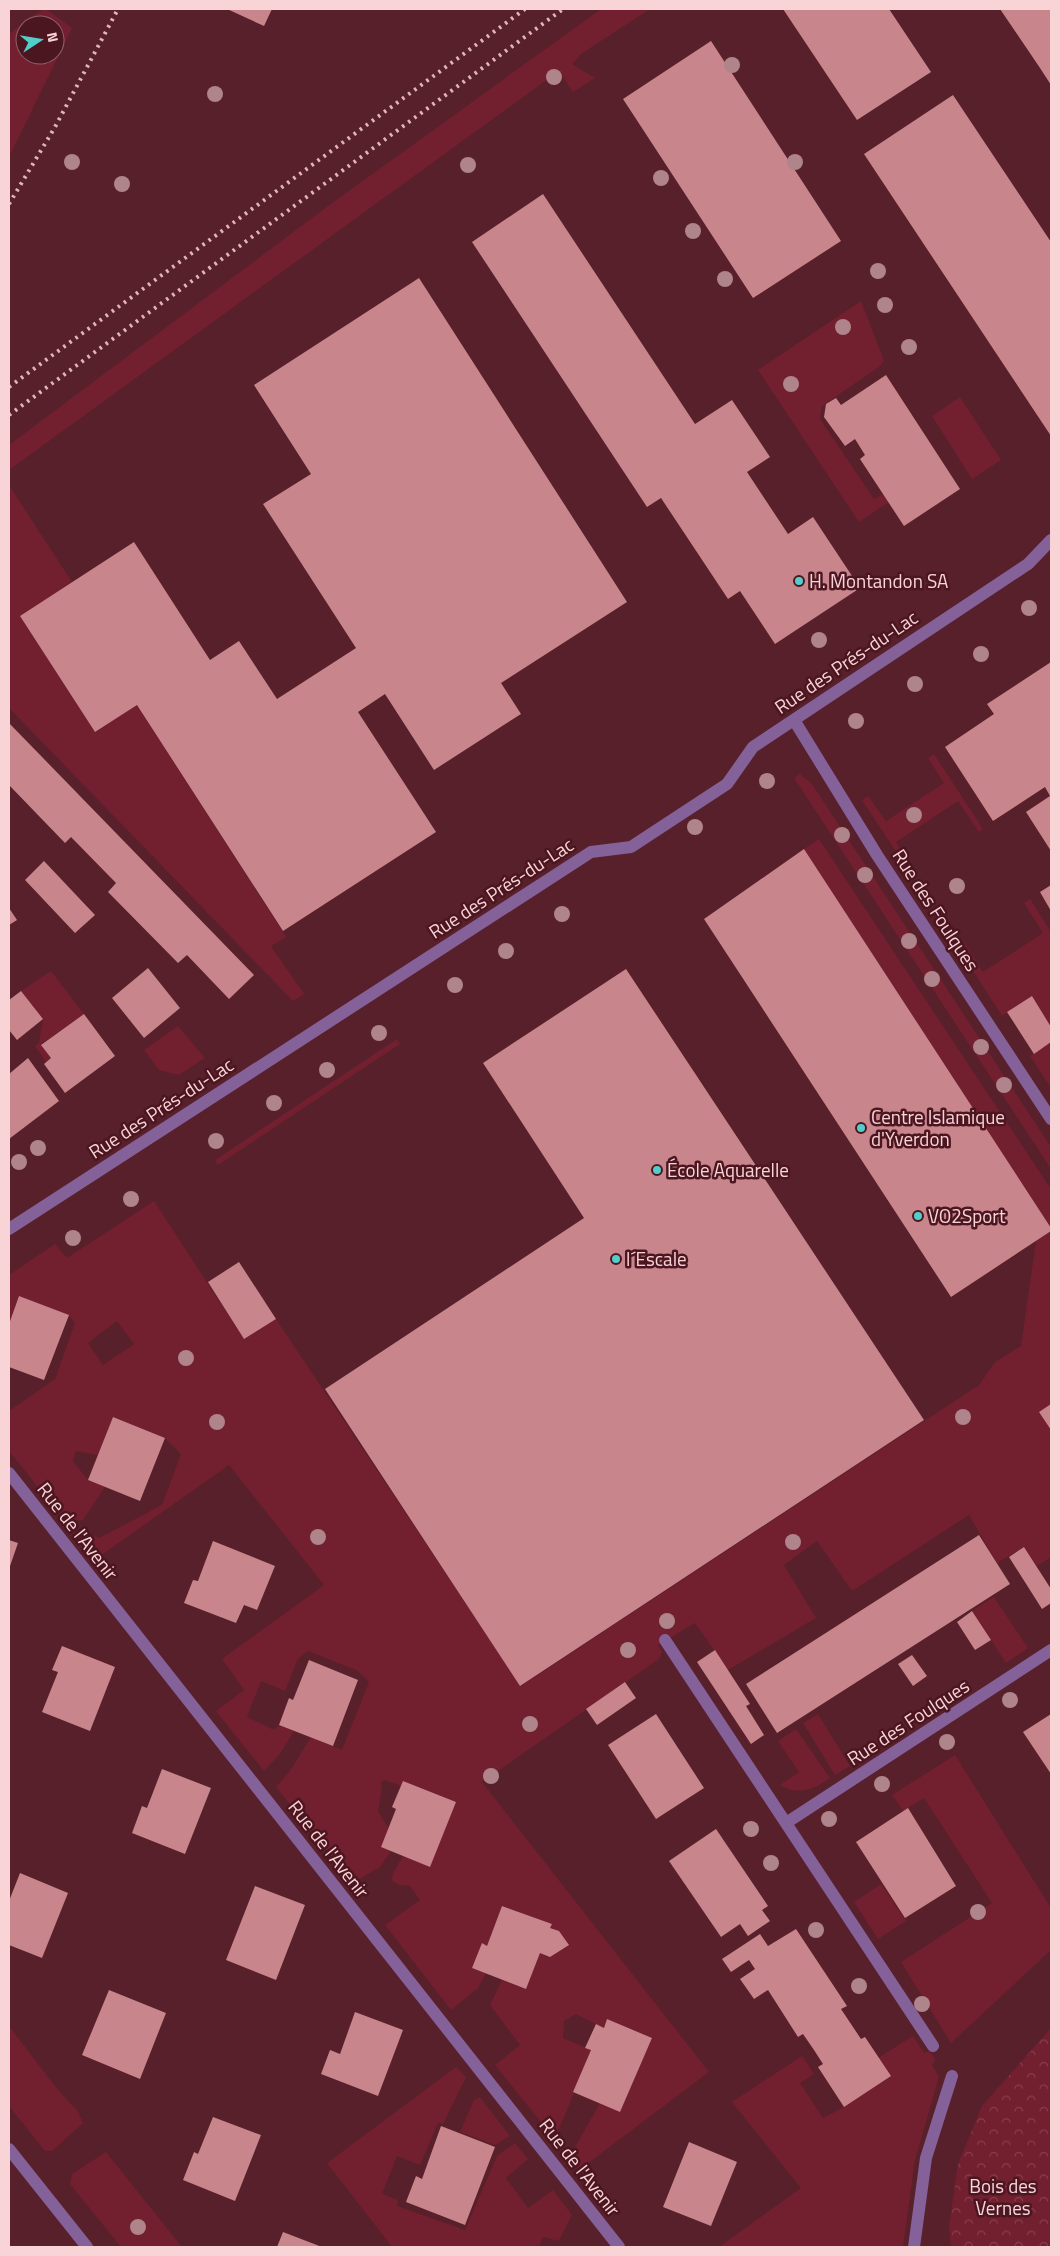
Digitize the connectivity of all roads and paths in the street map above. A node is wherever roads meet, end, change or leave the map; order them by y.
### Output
1 (1051, 540) edge
2 (794, 720) junction
3 (1051, 1118) edge
4 (9, 1229) edge
5 (9, 1473) edge
6 (665, 1640) dead end
7 (1051, 1650) edge
8 (786, 1823) junction
9 (933, 2046) dead end
10 (952, 2076) dead end
11 (9, 2149) edge
12 (87, 2247) edge
13 (619, 2247) edge
14 (914, 2247) edge

1 - 2 street, Rue des Prés-du-Lac
2 - 3 street, Rue des Foulques
2 - 4 street, Rue des Prés-du-Lac
5 - 13 street, Rue de l'Avenir
6 - 8 street
7 - 8 street, Rue des Foulques
8 - 9 street
10 - 14 street
11 - 12 street

